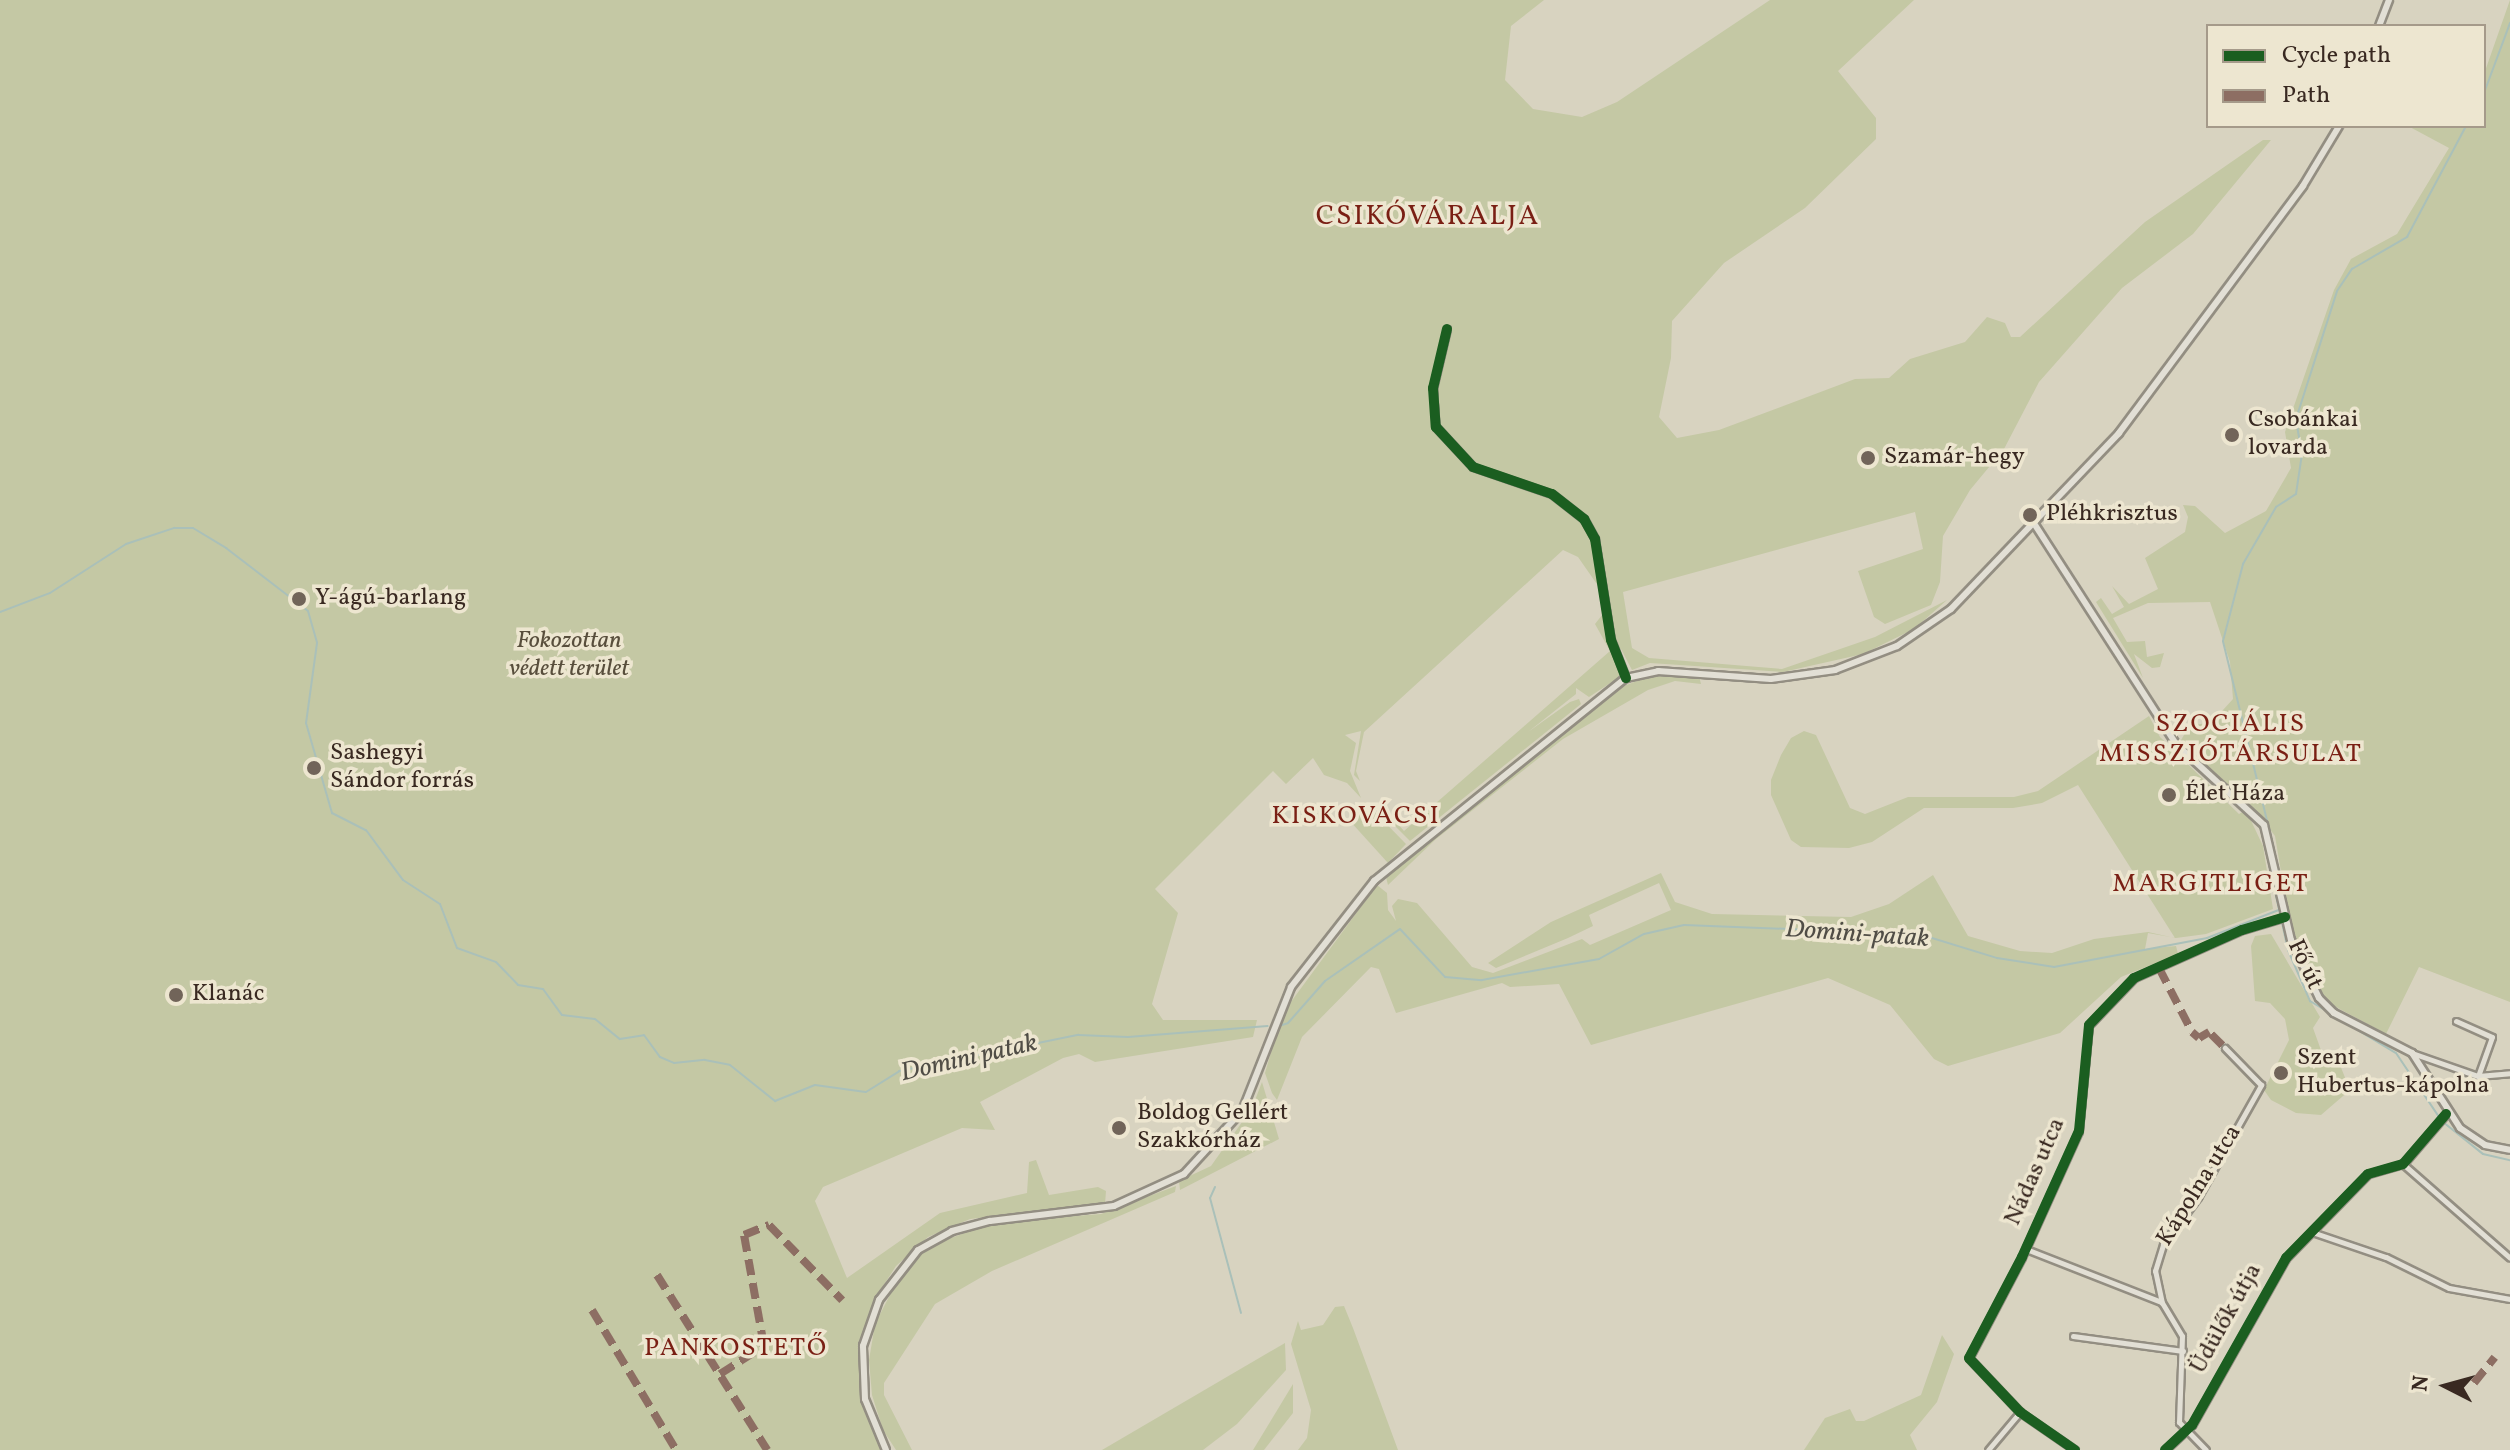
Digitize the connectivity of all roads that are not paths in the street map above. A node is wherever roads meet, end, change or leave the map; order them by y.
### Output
1 (2389, 0) edge
2 (2380, 24) edge
3 (2338, 128) edge
4 (1447, 329) dead end
5 (2035, 525) junction
6 (1626, 678) junction
7 (2284, 918) junction
8 (2456, 1021) dead end
9 (2225, 1048) dead end
10 (2412, 1053) junction
11 (2510, 1073) edge
12 (2478, 1076) junction
13 (2445, 1116) junction
14 (2510, 1150) edge
15 (2403, 1164) junction
16 (2312, 1232) junction
17 (2026, 1249) junction
18 (2510, 1258) edge
19 (2510, 1299) edge
20 (2162, 1303) junction
21 (2073, 1336) dead end
22 (2183, 1351) junction
23 (2020, 1412) junction
24 (2184, 1431) junction
25 (886, 1450) edge
26 (1988, 1450) edge
27 (2075, 1450) edge
28 (2165, 1450) edge
29 (2206, 1450) edge

1 - 2 main road
3 - 5 main road
4 - 6 street
5 - 6 main road
5 - 7 main road, Fő út
6 - 25 main road
7 - 10 main road, Fő út
7 - 17 street, Nádas utca
8 - 12 street
9 - 20 street, Kápolna utca
10 - 12 street
10 - 13 main road
11 - 12 street
13 - 14 main road
13 - 15 street, Üdülők útja
15 - 16 street, Üdülők útja
15 - 18 street
16 - 19 street
16 - 24 street, Üdülők útja
17 - 20 street
17 - 23 street, Nádas utca
20 - 22 street, Kápolna utca
21 - 22 street
22 - 24 street, Kápolna utca
23 - 26 street
23 - 27 street
24 - 28 street, Üdülők útja
24 - 29 street

